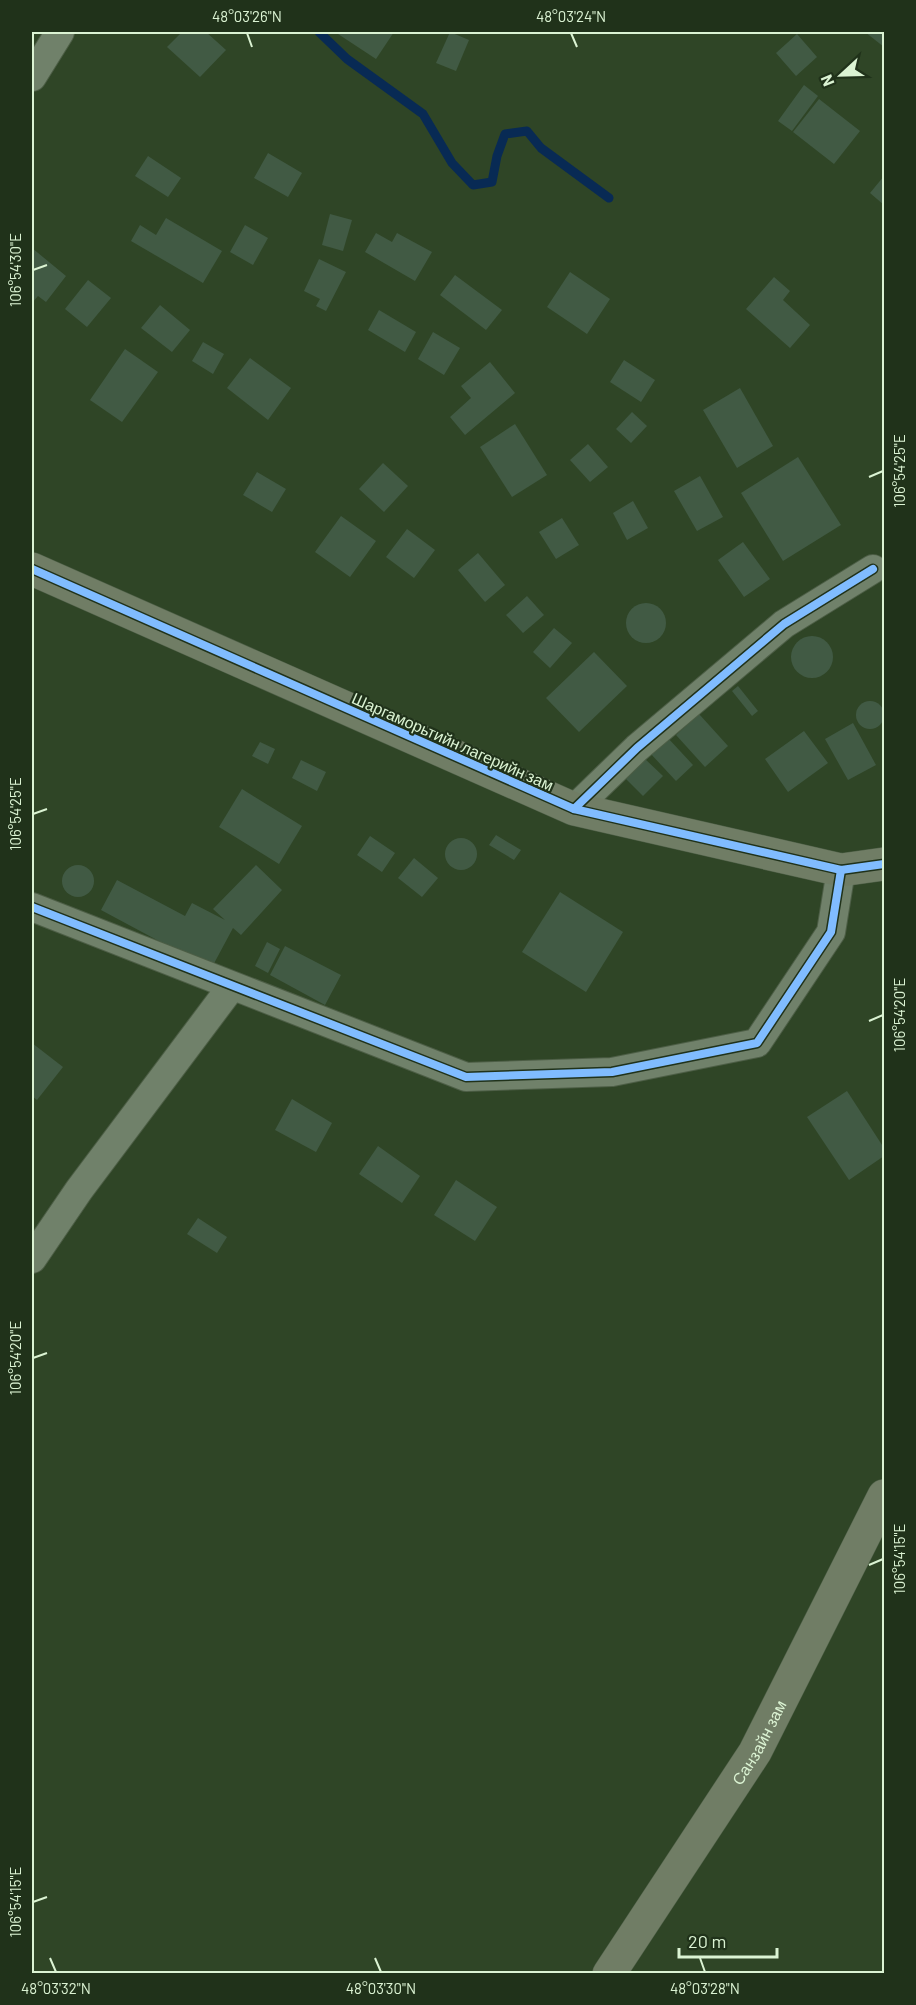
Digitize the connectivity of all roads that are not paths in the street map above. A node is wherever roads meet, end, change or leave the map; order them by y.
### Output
1 (60, 32) edge
2 (32, 77) edge
3 (32, 569) edge
4 (873, 569) dead end
5 (574, 809) junction
6 (885, 864) edge
7 (841, 870) junction
8 (32, 907) edge
9 (232, 986) junction
10 (32, 1259) edge
11 (885, 1496) edge
12 (609, 1974) edge

1 - 2 street
3 - 5 street, Шаргаморьтийн лагерийн зам
4 - 5 street
5 - 7 street, Шаргаморьтийн лагерийн зам
6 - 7 street, Шаргаморьтийн лагерийн зам
7 - 9 street
8 - 9 street
9 - 10 street
11 - 12 street, Санзайн зам

